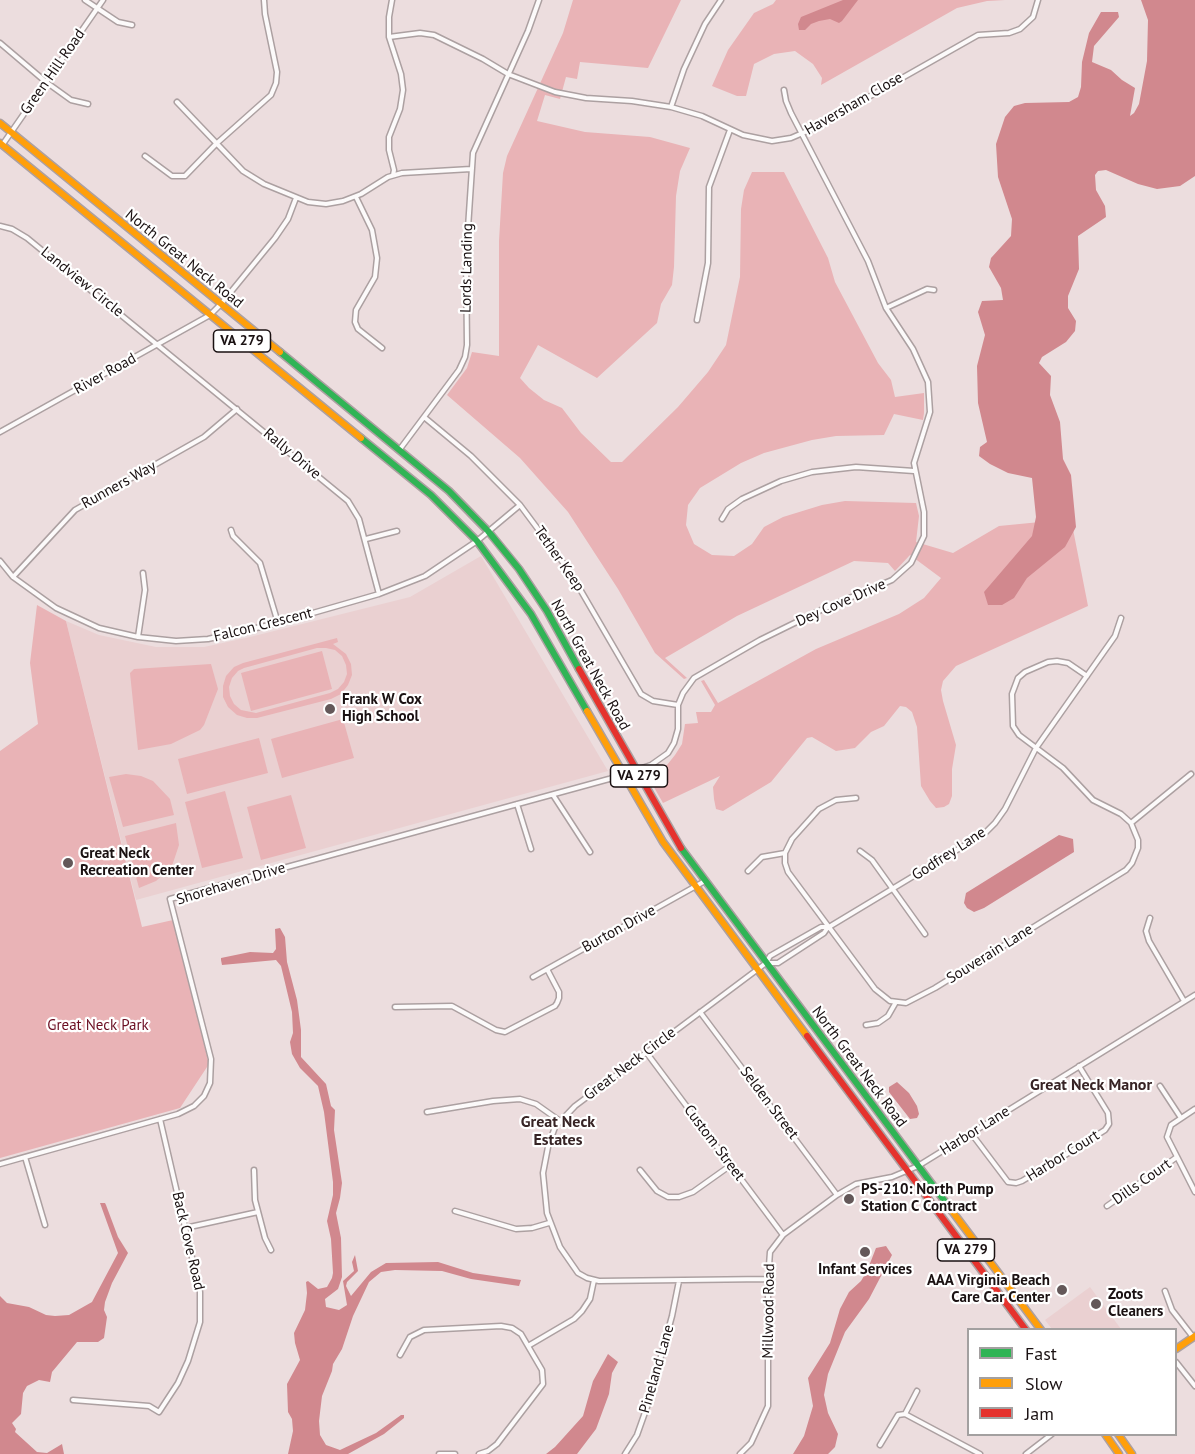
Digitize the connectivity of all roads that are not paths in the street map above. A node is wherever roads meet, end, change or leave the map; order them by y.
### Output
1 (85, 0) edge
2 (103, 0) edge
3 (264, 0) edge
4 (392, 0) edge
5 (539, 0) edge
6 (721, 0) edge
7 (1038, 0) edge
8 (97, 8) junction
9 (132, 25) dead end
10 (390, 37) junction
11 (0, 43) edge
12 (508, 74) junction
13 (46, 82) junction
14 (784, 90) dead end
15 (177, 102) dead end
16 (88, 104) dead end
17 (671, 107) junction
18 (0, 123) edge
19 (730, 130) junction
20 (11, 132) junction
21 (802, 134) junction
22 (1, 144) edge
23 (216, 144) junction
24 (146, 156) dead end
25 (471, 169) junction
26 (393, 176) junction
27 (356, 196) junction
28 (296, 198) junction
29 (0, 226) edge
30 (934, 290) dead end
31 (221, 304) junction
32 (886, 308) junction
33 (210, 315) junction
34 (697, 320) dead end
35 (159, 345) junction
36 (382, 348) dead end
37 (237, 409) junction
38 (424, 417) junction
39 (0, 432) edge
40 (400, 450) junction
41 (914, 471) junction
42 (520, 505) junction
43 (722, 519) dead end
44 (231, 530) dead end
45 (397, 531) dead end
46 (488, 531) junction
47 (366, 540) junction
48 (477, 541) junction
49 (0, 561) edge
50 (143, 573) dead end
51 (13, 577) junction
52 (379, 594) junction
53 (1121, 618) dead end
54 (278, 623) junction
55 (138, 637) junction
56 (1087, 676) junction
57 (678, 705) junction
58 (1036, 748) junction
59 (636, 771) junction
60 (625, 774) junction
61 (1191, 774) dead end
62 (553, 795) junction
63 (856, 798) dead end
64 (517, 804) junction
65 (1131, 824) junction
66 (531, 849) dead end
67 (860, 851) dead end
68 (590, 852) dead end
69 (785, 853) junction
70 (748, 871) dead end
71 (705, 881) junction
72 (694, 887) junction
73 (893, 889) junction
74 (1150, 918) dead end
75 (829, 927) junction
76 (925, 934) dead end
77 (766, 963) junction
78 (547, 969) junction
79 (757, 970) junction
80 (533, 977) dead end
81 (1195, 994) edge
82 (1184, 1001) junction
83 (896, 1002) junction
84 (395, 1007) dead end
85 (700, 1012) junction
86 (866, 1025) dead end
87 (646, 1052) junction
88 (1079, 1066) junction
89 (1160, 1086) dead end
90 (1195, 1109) edge
91 (427, 1112) dead end
92 (1181, 1118) junction
93 (160, 1119) junction
94 (560, 1121) junction
95 (971, 1133) junction
96 (25, 1157) junction
97 (1177, 1157) junction
98 (0, 1164) edge
99 (730, 1165) junction
100 (918, 1166) junction
101 (254, 1170) dead end
102 (640, 1170) dead end
103 (907, 1171) junction
104 (1195, 1190) edge
105 (837, 1195) junction
106 (1107, 1206) dead end
107 (455, 1211) dead end
108 (258, 1212) junction
109 (549, 1223) junction
110 (45, 1225) dead end
111 (185, 1228) junction
112 (783, 1235) junction
113 (272, 1250) dead end
114 (768, 1279) junction
115 (594, 1280) junction
116 (679, 1281) junction
117 (1165, 1291) dead end
118 (1025, 1328) edge
119 (1040, 1328) edge
120 (1194, 1336) edge
121 (528, 1346) junction
122 (1177, 1348) edge
123 (400, 1355) dead end
124 (1177, 1363) edge
125 (1195, 1386) edge
126 (917, 1391) dead end
127 (73, 1400) dead end
128 (905, 1414) junction
129 (1049, 1436) edge
130 (1106, 1436) edge
131 (1119, 1436) edge
132 (880, 1445) dead end
133 (439, 1454) edge
134 (455, 1454) edge
135 (479, 1454) edge
136 (626, 1454) edge
137 (740, 1454) edge
138 (980, 1454) edge
139 (1026, 1454) edge
140 (1119, 1454) edge
141 (1132, 1454) edge

1 - 8 street
2 - 8 street, Green Hill Road
3 - 23 street
4 - 10 street
5 - 12 street
6 - 17 street
7 - 21 street, Haversham Close
8 - 9 street
8 - 13 street, Green Hill Road
10 - 12 street, Haversham Close
10 - 26 street
11 - 13 street
12 - 17 street, Haversham Close
12 - 25 street, Lords Landing
13 - 16 street
13 - 20 street, Green Hill Road
14 - 21 street, Dey Cove Drive
15 - 23 street
17 - 19 street, Haversham Close
18 - 20 main road, North Great Neck Road / VA 279
19 - 21 street, Haversham Close
19 - 34 street
20 - 22 street, Green Hill Road
20 - 31 main road, North Great Neck Road / VA 279
21 - 32 street, Dey Cove Drive
22 - 33 main road, North Great Neck Road / VA 279
23 - 24 street
23 - 28 street
25 - 26 street
25 - 38 street, Lords Landing
26 - 27 street
27 - 28 street
27 - 36 street
28 - 31 street, River Road
29 - 35 street, Landview Circle
30 - 32 street
31 - 33 street, River Road
31 - 40 main road, North Great Neck Road / VA 279
32 - 41 street, Dey Cove Drive
33 - 35 street, River Road
33 - 48 main road, North Great Neck Road / VA 279
35 - 37 street, Rally Drive
35 - 39 street, River Road
37 - 47 street, Rally Drive
37 - 51 street, Runners Way
38 - 40 street, Lords Landing
38 - 42 street, Tether Keep
40 - 46 main road, North Great Neck Road / VA 279
41 - 43 street
41 - 57 street, Dey Cove Drive
42 - 46 street, Falcon Crescent
42 - 57 street, Tether Keep
44 - 54 street
45 - 47 street
46 - 48 street, Falcon Crescent
46 - 59 main road, North Great Neck Road / VA 279
47 - 52 street, Rally Drive
48 - 52 street, Falcon Crescent
48 - 60 main road, North Great Neck Road / VA 279
49 - 51 street, Falcon Crescent
50 - 55 street
51 - 55 street, Falcon Crescent
52 - 54 street, Falcon Crescent
53 - 56 street, Godfrey Lane
54 - 55 street, Falcon Crescent
56 - 58 street, Godfrey Lane
56 - 58 street
57 - 59 street, Dey Cove Drive
58 - 65 street
58 - 73 street, Godfrey Lane
59 - 60 street, Dey Cove Drive
59 - 71 main road, North Great Neck Road / VA 279
60 - 62 street, Shorehaven Drive
60 - 72 main road, North Great Neck Road / VA 279
61 - 65 street
62 - 64 street, Shorehaven Drive
62 - 68 street
63 - 69 street
64 - 66 street
64 - 93 street, Shorehaven Drive
65 - 83 street, Souverain Lane
67 - 73 street
69 - 70 street
69 - 75 street
71 - 72 street, Burton Drive
71 - 77 main road, North Great Neck Road / VA 279
72 - 78 street, Burton Drive
72 - 79 main road, North Great Neck Road / VA 279
73 - 75 street, Godfrey Lane
73 - 76 street
74 - 82 street
75 - 77 street, Godfrey Lane
75 - 77 street, Godfrey Lane
75 - 83 street
77 - 79 street, Godfrey Lane
77 - 100 main road, North Great Neck Road / VA 279
78 - 80 street, Burton Drive
78 - 84 street
79 - 85 street, Great Neck Circle
79 - 103 main road, North Great Neck Road / VA 279
81 - 82 street, Harbor Lane
82 - 88 street, Harbor Lane
83 - 86 street
85 - 87 street, Great Neck Circle
85 - 105 street, Selden Street
87 - 94 street, Great Neck Circle
87 - 99 street, Custom Street
88 - 95 street, Harbor Lane
88 - 95 street, Harbor Court
89 - 92 street
90 - 92 street
91 - 94 street
92 - 97 street
93 - 96 street, Shorehaven Drive
93 - 111 street, Back Cove Road
94 - 109 street, Great Neck Circle
95 - 100 street, Harbor Lane
96 - 98 street, Shorehaven Drive
96 - 110 street
97 - 104 street
97 - 106 street, Dills Court
99 - 102 street
99 - 112 street, Custom Street
100 - 103 street, Harbor Lane
100 - 119 main road, North Great Neck Road / VA 279
101 - 108 street
103 - 105 street, Millwood Road
103 - 118 main road, North Great Neck Road / VA 279
105 - 112 street, Millwood Road
107 - 109 street
108 - 111 street
108 - 113 street
109 - 115 street, Great Neck Circle
111 - 127 street, Back Cove Road
112 - 114 street, Millwood Road
114 - 116 street
114 - 137 street, Millwood Road
115 - 116 street
115 - 121 street
116 - 136 street, Pineland Lane
117 - 120 street
120 - 122 main road
121 - 123 street
121 - 135 street
124 - 125 street
126 - 128 street
128 - 132 street
128 - 138 street
129 - 139 street
130 - 140 main road
131 - 141 main road
133 - 134 street

